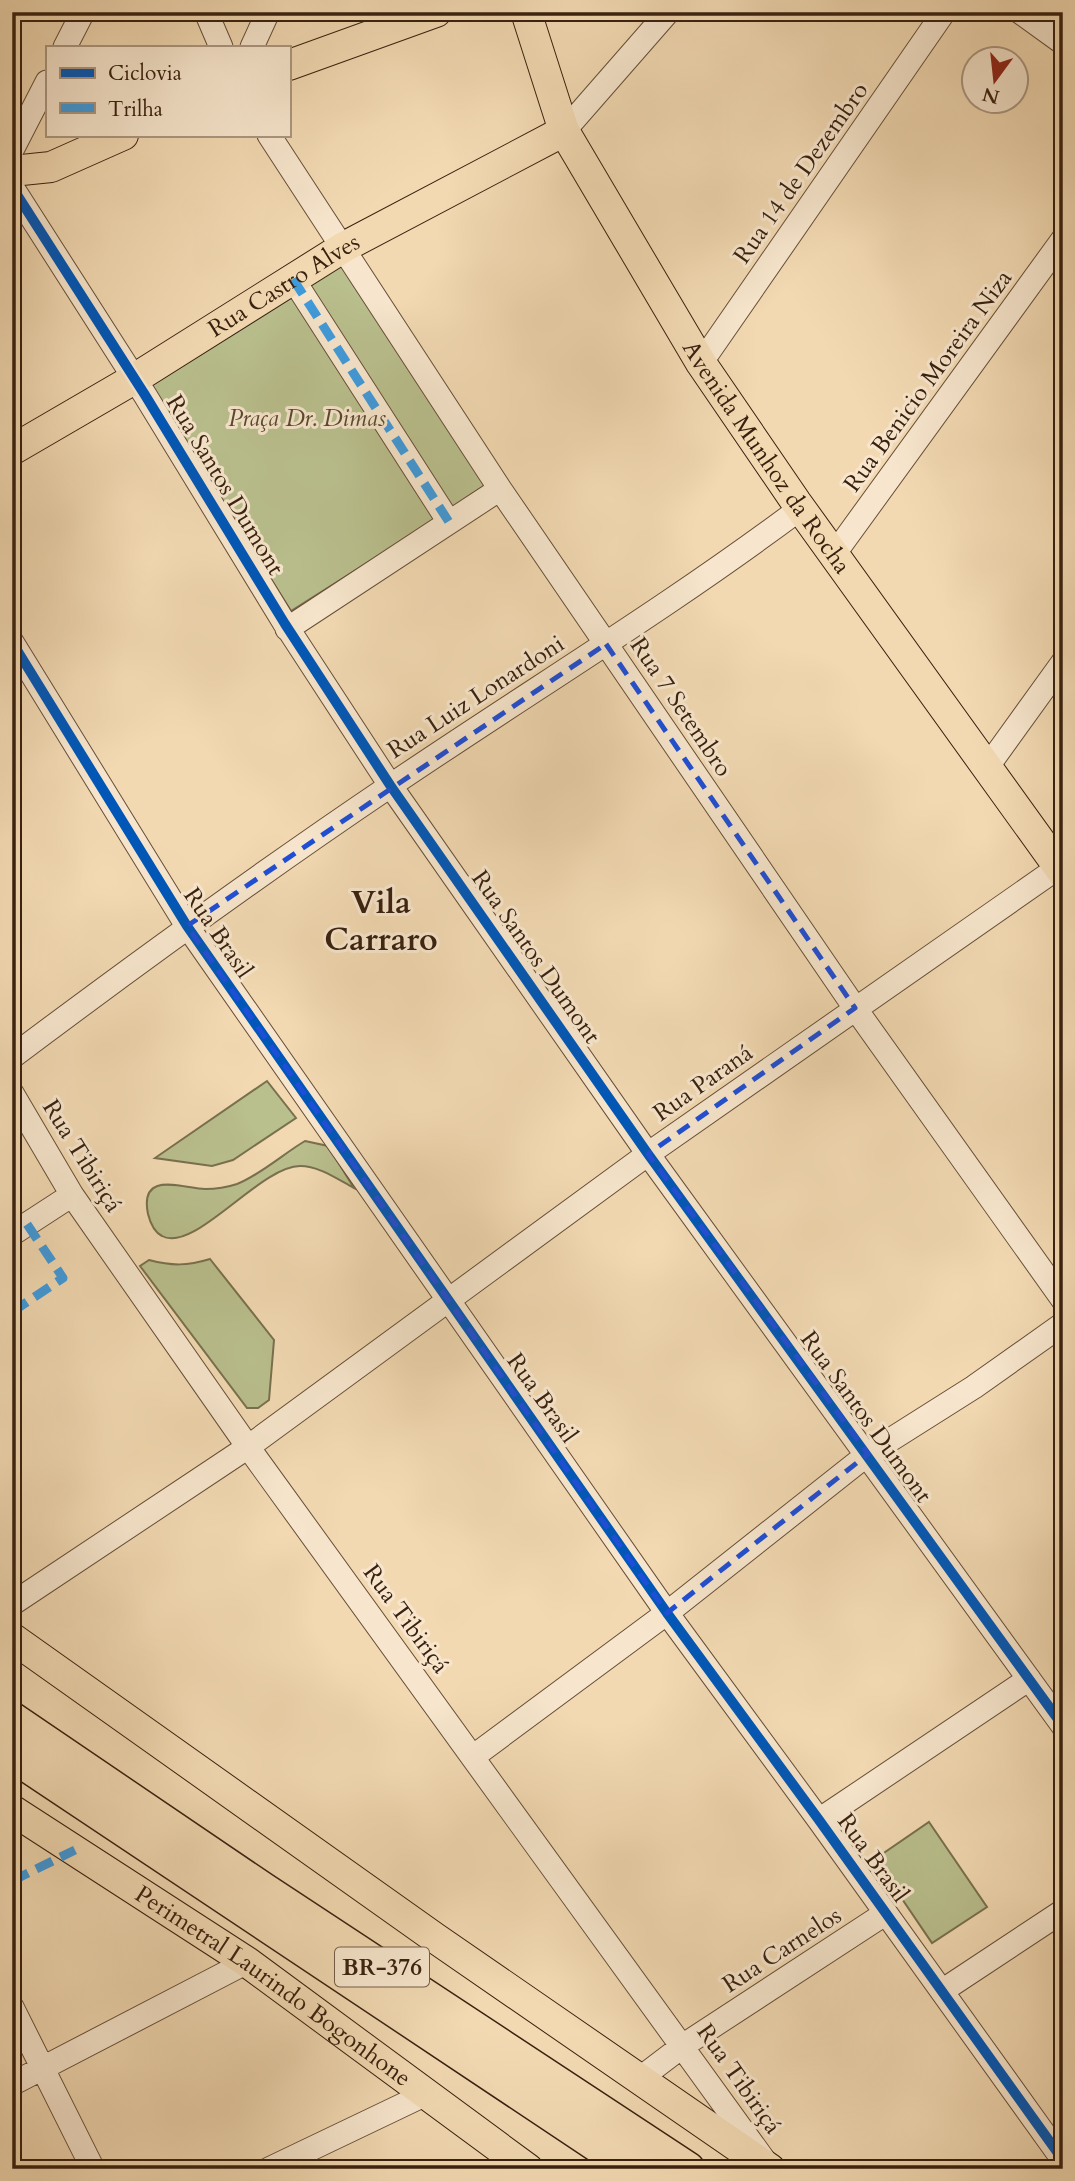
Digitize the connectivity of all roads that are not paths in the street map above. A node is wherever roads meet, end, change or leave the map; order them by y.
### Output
1 (83, 12) edge
2 (206, 12) edge
3 (268, 12) edge
4 (436, 12) edge
5 (526, 12) edge
6 (668, 12) edge
7 (944, 12) edge
8 (1020, 12) edge
9 (1063, 43) edge
10 (66, 46) edge
11 (221, 46) edge
12 (252, 46) edge
13 (290, 65) edge
14 (46, 84) edge
15 (564, 131) junction
16 (120, 136) edge
17 (270, 136) edge
18 (12, 150) edge
19 (12, 171) edge
20 (12, 187) edge
21 (1063, 239) edge
22 (344, 247) junction
23 (293, 279) junction
24 (701, 363) junction
25 (134, 379) junction
26 (12, 450) edge
27 (500, 489) junction
28 (801, 508) junction
29 (449, 522) junction
30 (835, 553) junction
31 (287, 629) junction
32 (12, 642) edge
33 (606, 643) junction
34 (1063, 662) edge
35 (988, 766) junction
36 (390, 785) junction
37 (1061, 870) edge
38 (187, 926) junction
39 (855, 1008) junction
40 (12, 1057) edge
41 (12, 1093) edge
42 (648, 1154) junction
43 (72, 1195) junction
44 (12, 1234) edge
45 (447, 1298) junction
46 (1063, 1300) edge
47 (1063, 1324) edge
48 (248, 1447) junction
49 (868, 1454) junction
50 (12, 1604) edge
51 (667, 1613) junction
52 (17, 1648) edge
53 (1029, 1679) junction
54 (12, 1719) edge
55 (1063, 1726) edge
56 (12, 1755) edge
57 (474, 1756) junction
58 (66, 1775) junction
59 (12, 1810) edge
60 (819, 1820) junction
61 (1063, 1911) edge
62 (887, 1913) junction
63 (247, 1962) junction
64 (942, 1992) junction
65 (12, 2007) edge
66 (684, 2045) junction
67 (43, 2068) junction
68 (638, 2080) junction
69 (12, 2084) edge
70 (428, 2093) junction
71 (1063, 2160) edge
72 (770, 2168) edge
73 (93, 2169) edge
74 (269, 2169) edge
75 (528, 2169) edge
76 (633, 2169) edge
77 (688, 2169) edge

1 - 10 street
2 - 11 street
3 - 12 street
4 - 13 main road
5 - 15 main road, Avenida Munhoz da Rocha
6 - 15 street
7 - 24 street, Rua 14 de Dezembro
8 - 9 street
14 - 18 street
15 - 22 main road, Rua Castro Alves
15 - 24 main road, Avenida Munhoz da Rocha
16 - 19 main road
17 - 22 street, Rua 7 Setembro
20 - 25 street, Rua Santos Dumont
21 - 30 street, Rua Benicio Moreira Niza
22 - 23 main road, Rua Castro Alves
22 - 27 street, Rua 7 Setembro
23 - 25 main road, Rua Castro Alves
23 - 29 street
24 - 28 main road, Avenida Munhoz da Rocha
25 - 26 main road, Rua Castro Alves
25 - 31 street, Rua Santos Dumont
27 - 29 street
27 - 33 street, Rua 7 Setembro
28 - 30 main road, Avenida Munhoz da Rocha
28 - 33 street, Rua Luiz Lonardoni
29 - 31 street
30 - 35 main road, Avenida Munhoz da Rocha
31 - 36 street, Rua Santos Dumont
32 - 38 street, Rua Brasil
33 - 36 street, Rua Luiz Lonardoni
33 - 39 street, Rua 7 Setembro
34 - 35 street
35 - 37 main road, Avenida Munhoz da Rocha
36 - 38 street, Rua Luiz Lonardoni
36 - 42 street, Rua Santos Dumont
37 - 39 street, Rua Paraná
38 - 40 street, Rua Luiz Lonardoni
38 - 45 street, Rua Brasil
39 - 42 street, Rua Paraná
39 - 46 street, Rua 7 Setembro
41 - 43 street, Rua Tibiriçá
42 - 45 street, Rua Paraná
42 - 49 street, Rua Santos Dumont
43 - 44 street
43 - 48 street, Rua Tibiriçá
45 - 48 street, Rua Paraná
45 - 51 street, Rua Brasil
47 - 49 street
48 - 50 street, Rua Paraná
48 - 57 street, Rua Tibiriçá
49 - 51 street
49 - 53 street, Rua Santos Dumont
51 - 57 street
51 - 60 street, Rua Brasil
52 - 68 main road
53 - 55 street, Rua Santos Dumont
53 - 60 street
54 - 58 highway, BR-376
56 - 58 highway, BR-376
57 - 66 street, Rua Tibiriçá
58 - 76 highway, BR-376
58 - 77 highway, BR-376
59 - 63 main road, Perimetral Laurindo Bogonhone
60 - 62 street, Rua Brasil
61 - 64 street
62 - 64 street, Rua Brasil
62 - 66 street, Rua Carnelos
63 - 67 street
63 - 70 main road, Perimetral Laurindo Bogonhone
64 - 71 street, Rua Brasil
65 - 67 street
66 - 68 street, Rua Carnelos
66 - 72 street, Rua Tibiriçá
67 - 69 street
67 - 73 street
68 - 72 main road
70 - 74 street
70 - 75 main road, Perimetral Laurindo Bogonhone

